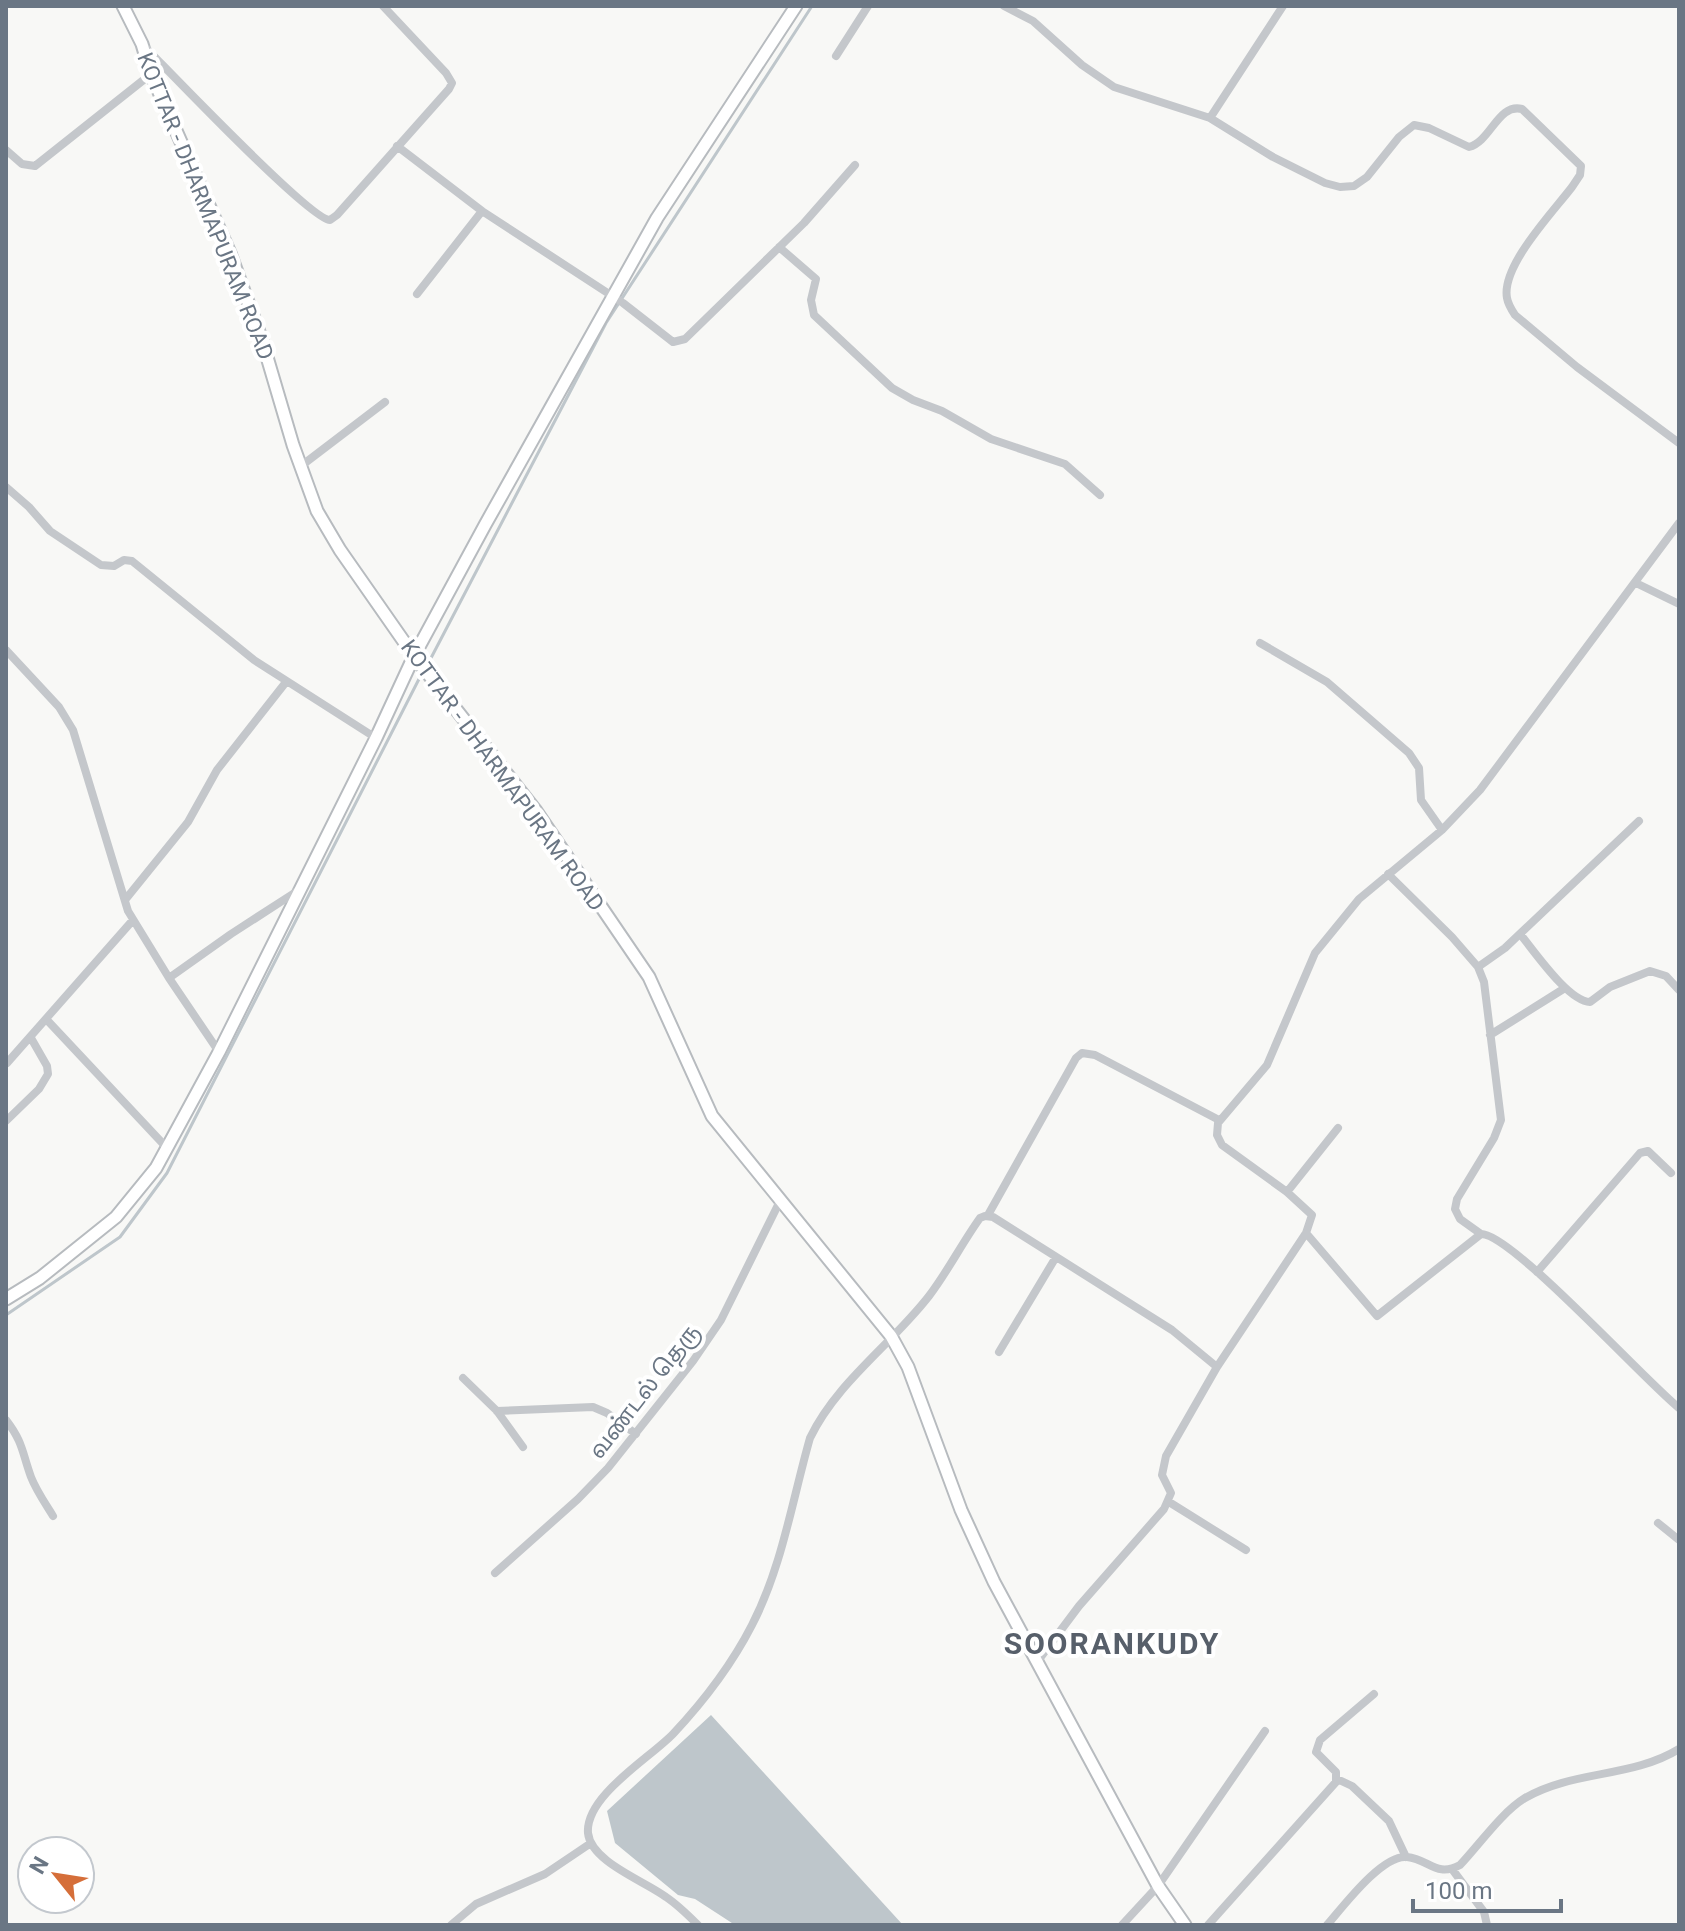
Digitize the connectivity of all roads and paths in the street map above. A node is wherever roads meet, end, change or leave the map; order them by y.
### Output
1 (123, 6) edge
2 (383, 6) edge
3 (796, 6) edge
4 (868, 6) edge
5 (1004, 6) edge
6 (1283, 6) edge
7 (142, 44) junction
8 (836, 56) dead end
9 (151, 74) junction
10 (1210, 118) junction
11 (397, 146) junction
12 (6, 150) edge
13 (855, 165) dead end
14 (482, 211) junction
15 (779, 247) junction
16 (417, 294) dead end
17 (616, 300) junction
18 (385, 402) dead end
19 (1679, 443) edge
20 (301, 466) junction
21 (6, 487) edge
22 (1100, 495) dead end
23 (1679, 523) edge
24 (1636, 583) junction
25 (1679, 604) edge
26 (1260, 643) dead end
27 (6, 650) edge
28 (414, 656) junction
29 (286, 682) junction
30 (376, 738) junction
31 (1639, 821) dead end
32 (1442, 830) junction
33 (1388, 874) junction
34 (299, 890) junction
35 (125, 900) junction
36 (133, 920) junction
37 (1520, 934) junction
38 (1478, 967) junction
39 (169, 978) junction
40 (1565, 988) junction
41 (1679, 990) edge
42 (47, 1020) junction
43 (1490, 1035) junction
44 (31, 1038) junction
45 (219, 1052) junction
46 (7, 1063) edge
47 (1219, 1120) junction
48 (6, 1121) edge
49 (1338, 1128) dead end
50 (167, 1148) junction
51 (1671, 1173) dead end
52 (1287, 1192) junction
53 (781, 1199) junction
54 (988, 1215) junction
55 (1306, 1233) junction
56 (1481, 1234) junction
57 (1056, 1257) junction
58 (1537, 1272) junction
59 (6, 1299) edge
60 (891, 1336) junction
61 (999, 1352) dead end
62 (1217, 1367) junction
63 (463, 1378) dead end
64 (1679, 1408) edge
65 (497, 1411) junction
66 (6, 1420) edge
67 (636, 1434) junction
68 (523, 1447) dead end
69 (1169, 1502) junction
70 (53, 1516) dead end
71 (1658, 1523) dead end
72 (1679, 1540) edge
73 (1246, 1550) dead end
74 (495, 1573) dead end
75 (1037, 1662) junction
76 (1374, 1694) dead end
77 (1265, 1731) dead end
78 (1679, 1749) edge
79 (1337, 1779) junction
80 (591, 1843) junction
81 (1406, 1857) junction
82 (1452, 1869) junction
83 (1158, 1886) junction
84 (451, 1925) edge
85 (698, 1925) edge
86 (1122, 1925) edge
87 (1185, 1925) edge
88 (1208, 1925) edge
89 (1327, 1925) edge
90 (1487, 1925) edge

1 - 7 main road, KOTTAR - DHARMAPURAM ROAD
2 - 11 street
3 - 17 main road
4 - 8 street
5 - 10 street
6 - 10 street
7 - 9 main road, KOTTAR - DHARMAPURAM ROAD
7 - 11 street
9 - 12 street
9 - 20 main road, KOTTAR - DHARMAPURAM ROAD
10 - 19 street
11 - 14 street
13 - 15 street
14 - 16 street
14 - 17 street
15 - 17 street
15 - 22 street
17 - 28 main road
18 - 20 street
20 - 28 main road, KOTTAR - DHARMAPURAM ROAD
21 - 29 street
23 - 24 street
24 - 25 street
24 - 32 street
26 - 32 street
27 - 35 street
28 - 30 main road
28 - 53 main road, KOTTAR - DHARMAPURAM ROAD
29 - 30 street
29 - 35 street
30 - 34 main road
31 - 37 street
32 - 33 street
33 - 38 street
33 - 47 street
34 - 39 street
34 - 45 main road
35 - 36 street
36 - 39 street
36 - 42 street
37 - 38 street
37 - 40 street
38 - 43 street
39 - 45 street
40 - 41 street
40 - 43 street
42 - 44 street
42 - 50 street
43 - 56 street
44 - 46 street
44 - 48 street
45 - 50 main road
47 - 52 street
47 - 54 street
49 - 52 street
50 - 59 main road
51 - 58 street
52 - 55 street
53 - 60 main road, KOTTAR - DHARMAPURAM ROAD
53 - 67 street, வண்டல் தெரு
54 - 57 street
54 - 60 street
55 - 56 street
55 - 62 street
56 - 58 street
57 - 61 street
57 - 62 street
58 - 64 street
60 - 75 main road, KOTTAR - DHARMAPURAM ROAD
60 - 80 street
62 - 69 street
63 - 65 street
65 - 67 street
65 - 68 street
66 - 70 street
67 - 74 street, வண்டல் தெரு
69 - 73 street
69 - 75 street
71 - 72 street
75 - 83 main road, KOTTAR - DHARMAPURAM ROAD
76 - 79 street
77 - 83 street
78 - 82 street
79 - 81 street
79 - 88 street
80 - 84 street
80 - 85 street
81 - 82 street
81 - 89 street
82 - 90 street
83 - 86 street
83 - 87 main road, KOTTAR - DHARMAPURAM ROAD

